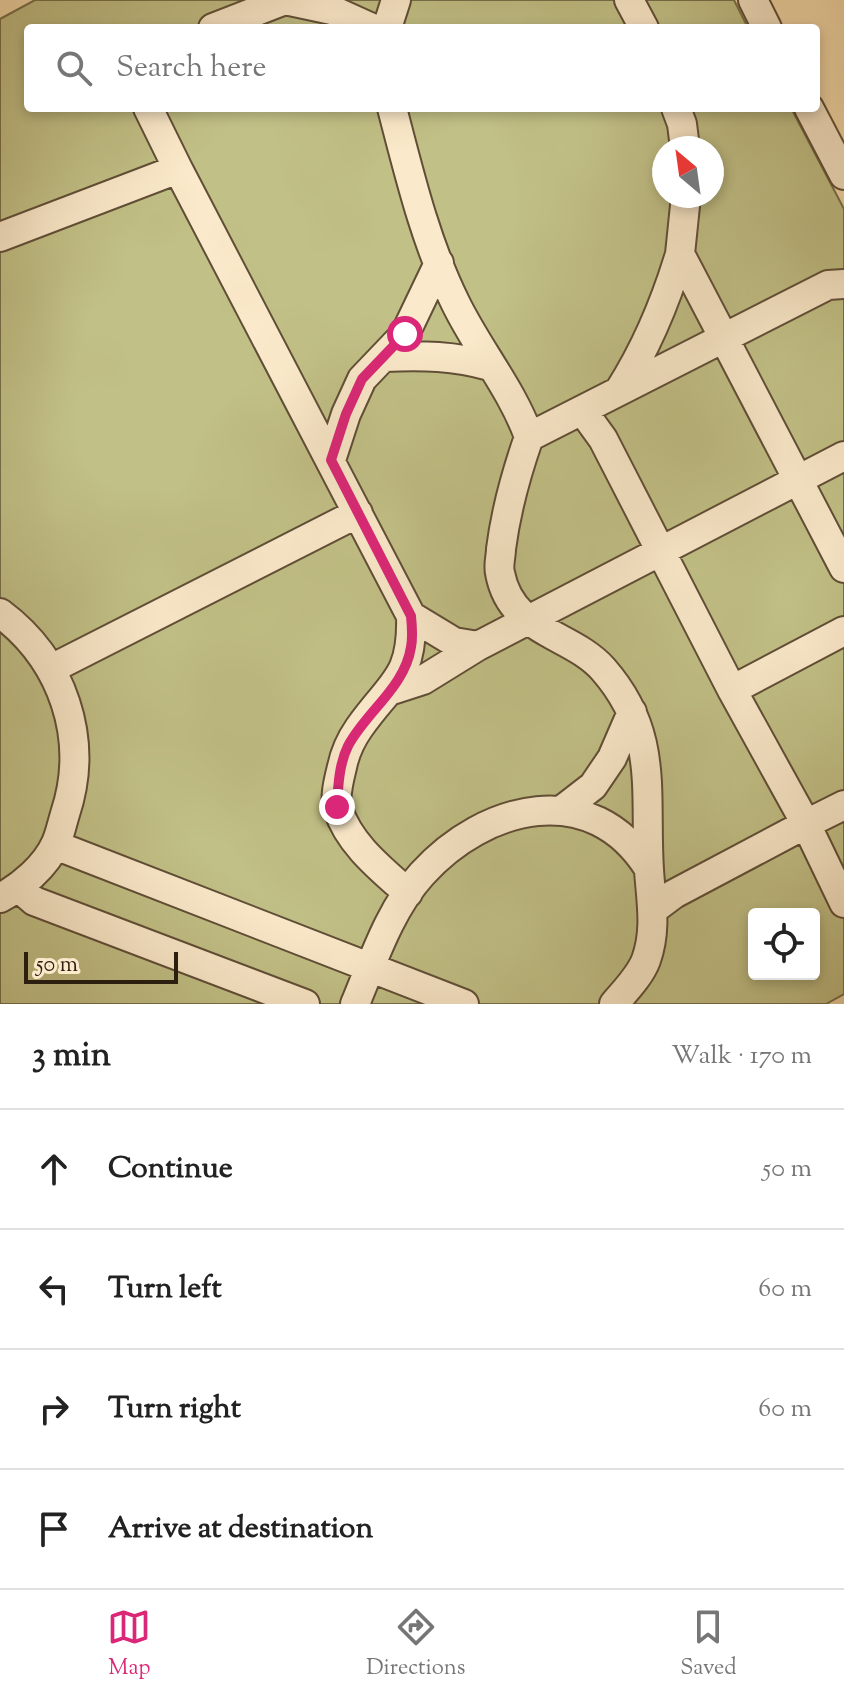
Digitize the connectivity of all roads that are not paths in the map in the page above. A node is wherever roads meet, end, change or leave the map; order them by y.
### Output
1 (285, 0) edge
2 (396, 0) edge
3 (629, 0) edge
4 (753, 0) edge
5 (223, 24) edge
6 (363, 24) edge
7 (388, 24) edge
8 (642, 24) edge
9 (765, 24) edge
10 (150, 112) edge
11 (393, 112) edge
12 (678, 112) edge
13 (811, 112) edge
14 (684, 136) edge
15 (178, 169) junction
16 (844, 175) edge
17 (685, 208) edge
18 (0, 237) edge
19 (680, 254) junction
20 (439, 263) junction
21 (844, 284) edge
22 (724, 337) junction
23 (385, 357) junction
24 (490, 366) junction
25 (619, 391) junction
26 (582, 410) junction
27 (529, 437) junction
28 (844, 456) edge
29 (331, 460) junction
30 (798, 479) junction
31 (358, 513) junction
32 (661, 551) junction
33 (844, 568) edge
34 (0, 613) edge
35 (411, 616) junction
36 (529, 620) junction
37 (844, 631) edge
38 (478, 646) junction
39 (51, 669) junction
40 (732, 690) junction
41 (389, 691) junction
42 (632, 712) junction
43 (844, 805) edge
44 (562, 810) junction
45 (806, 824) junction
46 (55, 845) junction
47 (649, 869) junction
48 (10, 893) edge
49 (408, 893) junction
50 (844, 903) edge
51 (654, 909) junction
52 (370, 968) junction
53 (305, 1004) edge
54 (355, 1004) edge
55 (464, 1004) edge
56 (614, 1004) edge

1 - 5 street
1 - 6 street
2 - 7 street
3 - 8 street
4 - 9 street
10 - 15 street
11 - 20 street
12 - 14 street
13 - 16 street
15 - 18 street
15 - 29 street
17 - 19 street
19 - 22 street
19 - 25 street
20 - 23 street
20 - 24 street
21 - 22 street
22 - 25 street
22 - 30 street
23 - 24 street
23 - 29 street
24 - 27 street
25 - 26 street
26 - 27 street
26 - 32 street
27 - 36 street
28 - 30 street
29 - 31 street
30 - 32 street
30 - 33 street
31 - 35 street
31 - 39 street
32 - 36 street
32 - 40 street
34 - 39 street
35 - 38 street
35 - 41 street
36 - 38 street
36 - 42 street
37 - 40 street
38 - 41 street
39 - 46 street
40 - 45 street
41 - 49 street
42 - 44 street
42 - 47 street
43 - 45 street
44 - 47 street
44 - 49 street
45 - 50 street
45 - 51 street
46 - 48 street
46 - 52 street
47 - 51 street
48 - 53 street
49 - 52 street
51 - 56 street
52 - 54 street
52 - 55 street

